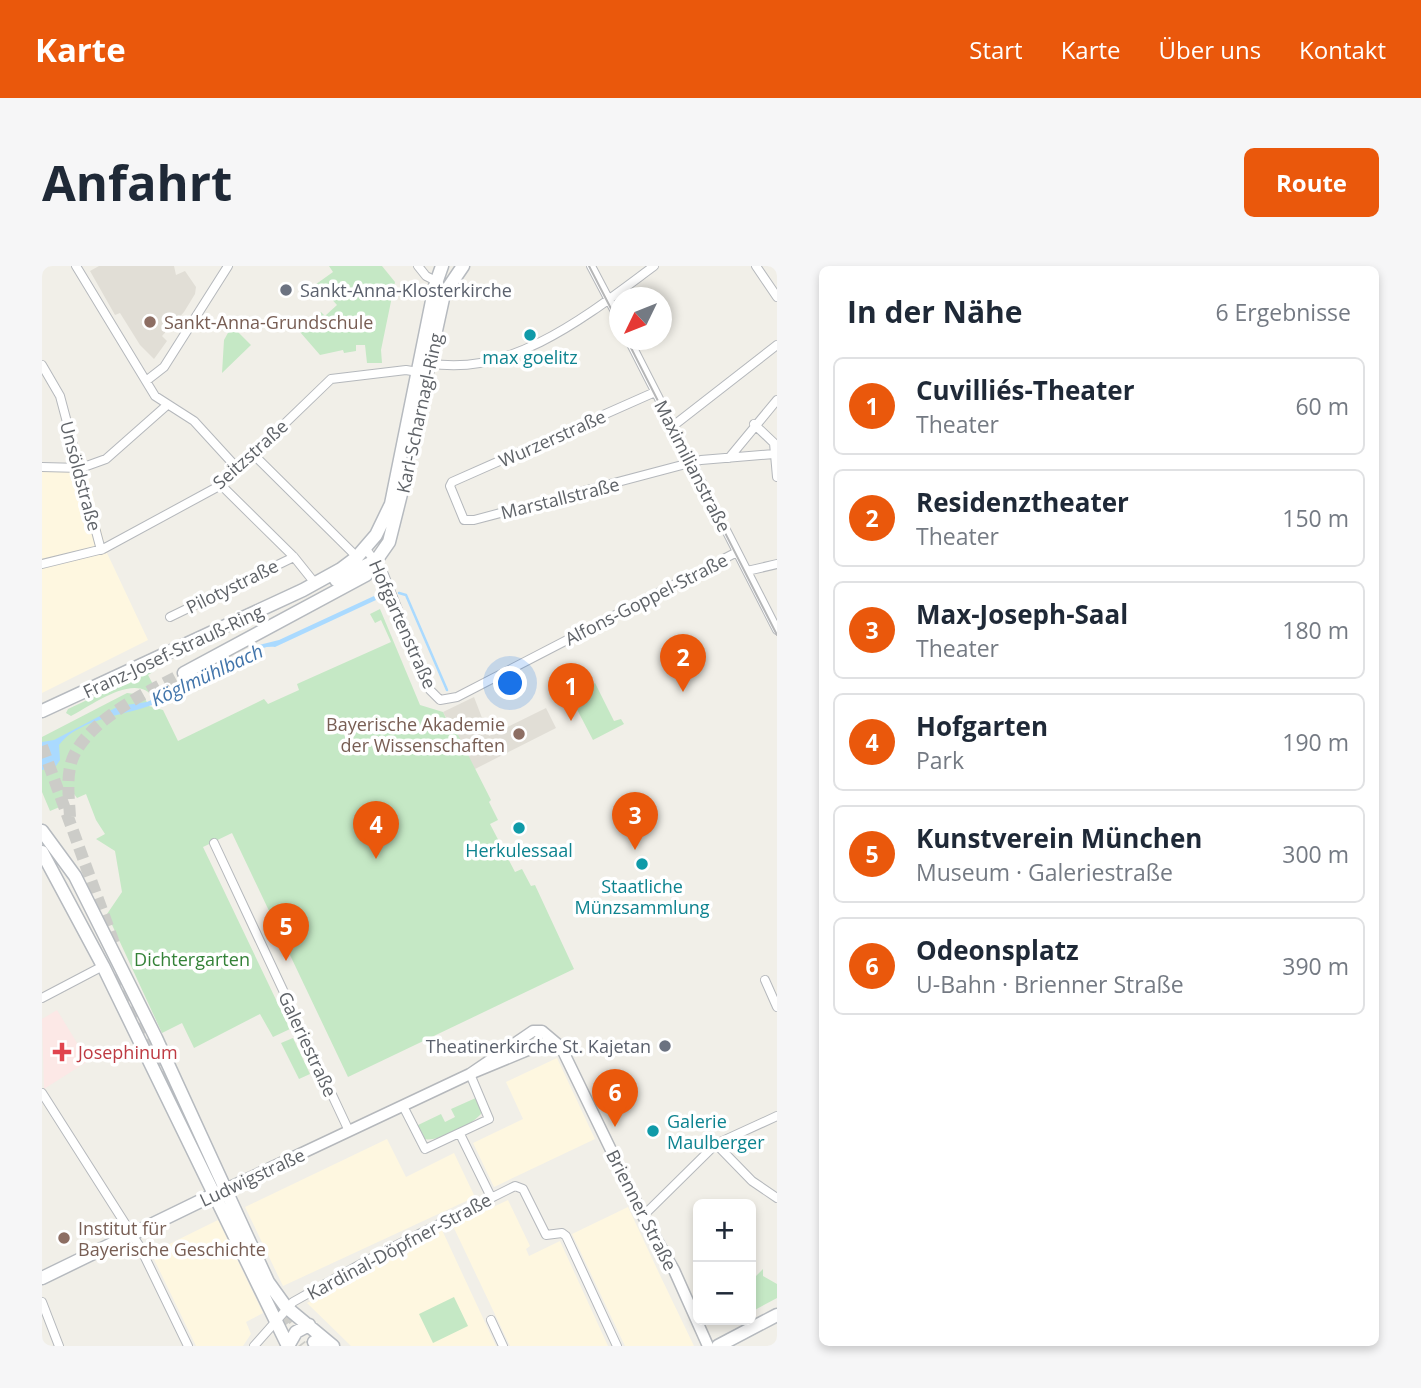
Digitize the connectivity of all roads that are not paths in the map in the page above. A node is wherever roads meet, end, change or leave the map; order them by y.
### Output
1 (76, 266) edge
2 (228, 266) edge
3 (418, 266) edge
4 (442, 266) edge
5 (460, 266) edge
6 (591, 266) edge
7 (654, 266) edge
8 (756, 266) edge
9 (436, 281) junction
10 (775, 291) edge
11 (608, 299) junction
12 (777, 345) edge
13 (634, 350) edge
14 (429, 363) junction
15 (42, 365) edge
16 (418, 372) junction
17 (146, 381) junction
18 (655, 391) junction
19 (777, 400) edge
20 (166, 406) junction
21 (754, 424) junction
22 (673, 426) junction
23 (253, 454) junction
24 (774, 454) junction
25 (729, 458) junction
26 (692, 463) junction
27 (42, 467) edge
28 (81, 468) junction
29 (237, 468) junction
30 (777, 477) edge
31 (221, 485) junction
32 (450, 486) joint
33 (101, 550) junction
34 (737, 552) junction
35 (361, 553) junction
36 (294, 557) junction
37 (377, 561) junction
38 (42, 564) edge
39 (777, 564) edge
40 (747, 571) junction
41 (314, 582) junction
42 (303, 590) junction
43 (170, 617) dead end
44 (777, 630) edge
45 (184, 673) tunnel mouth
46 (440, 700) joint
47 (42, 711) edge
48 (42, 831) edge
49 (214, 843) dead end
50 (42, 846) edge
51 (42, 852) edge
52 (103, 966) junction
53 (116, 974) tunnel mouth
54 (765, 980) dead end
55 (42, 999) edge
56 (777, 1007) edge
57 (149, 1022) junction
58 (133, 1027) junction
59 (552, 1040) joint
60 (470, 1074) junction
61 (42, 1093) edge
62 (403, 1106) junction
63 (777, 1116) edge
64 (349, 1131) junction
65 (460, 1135) junction
66 (716, 1144) junction
67 (220, 1191) junction
68 (491, 1197) junction
69 (777, 1198) edge
70 (643, 1216) junction
71 (133, 1235) junction
72 (42, 1278) edge
73 (42, 1302) edge
74 (286, 1307) junction
75 (777, 1315) edge
76 (275, 1320) junction
77 (491, 1320) dead end
78 (309, 1325) junction
79 (59, 1346) edge
80 (187, 1346) edge
81 (254, 1346) edge
82 (288, 1346) edge
83 (333, 1346) edge
84 (503, 1346) edge
85 (617, 1346) edge
86 (708, 1346) edge
87 (718, 1346) edge

1 - 17 street
2 - 17 street
3 - 9 street
4 - 9 main road, Karl-Scharnagl-Ring
5 - 14 main road, Karl-Scharnagl-Ring
6 - 11 street
7 - 11 street
8 - 10 street
9 - 16 main road, Karl-Scharnagl-Ring
11 - 14 street
12 - 22 street
13 - 18 street, Maximilianstraße
14 - 37 main road, Karl-Scharnagl-Ring
15 - 28 street, Unsöldstraße
16 - 23 street, Seitzstraße
16 - 35 main road, Karl-Scharnagl-Ring
17 - 20 street
18 - 22 street, Maximilianstraße
18 - 32 street, Wurzerstraße
19 - 21 street
20 - 28 street
20 - 29 street
21 - 24 street
21 - 25 street
22 - 26 street, Maximilianstraße
23 - 29 street, Seitzstraße
23 - 35 street, Hofgartenstraße
24 - 25 street
24 - 30 street
25 - 26 street
26 - 32 street, Marstallstraße
26 - 34 street, Maximilianstraße
27 - 28 street
28 - 33 street, Unsöldstraße
29 - 31 street, Seitzstraße
31 - 33 street, Seitzstraße
31 - 36 street
33 - 38 street, Seitzstraße
34 - 40 street, Maximilianstraße
34 - 46 street, Alfons-Goppel-Straße
35 - 37 street, Hofgartenstraße
35 - 41 main road, Franz-Josef-Strauß-Ring
36 - 41 street
36 - 43 street, Pilotystraße
37 - 42 main road, Franz-Josef-Strauß-Ring
37 - 45 main road, Franz-Josef-Strauß-Ring
37 - 46 street, Hofgartenstraße
39 - 40 street
40 - 44 street, Maximilianstraße
41 - 42 main road, Franz-Josef-Strauß-Ring
42 - 47 main road, Franz-Josef-Strauß-Ring
48 - 57 main road
49 - 64 street, Galeriestraße
50 - 53 main road
51 - 52 main road
52 - 55 street
52 - 58 main road
54 - 56 street
57 - 58 main road
57 - 67 main road
58 - 67 main road
59 - 60 street, Ludwigstraße
59 - 70 street, Brienner Straße
60 - 62 street, Ludwigstraße
60 - 65 street
61 - 71 street
62 - 64 street, Ludwigstraße
62 - 65 street
63 - 66 street
64 - 67 street, Ludwigstraße
65 - 68 street
66 - 69 street
66 - 70 street
67 - 71 main road, Ludwigstraße
67 - 74 main road
67 - 76 main road
68 - 74 street, Kardinal-Döpfner-Straße
68 - 85 street, Kardinal-Döpfner-Straße
70 - 86 street, Brienner Straße
71 - 72 main road, Ludwigstraße
71 - 80 street
73 - 79 street
74 - 76 street, Kardinal-Döpfner-Straße
74 - 78 main road
75 - 87 main road
76 - 81 street, Kardinal-Döpfner-Straße
76 - 82 main road
77 - 84 street
78 - 82 main road
78 - 83 main road

